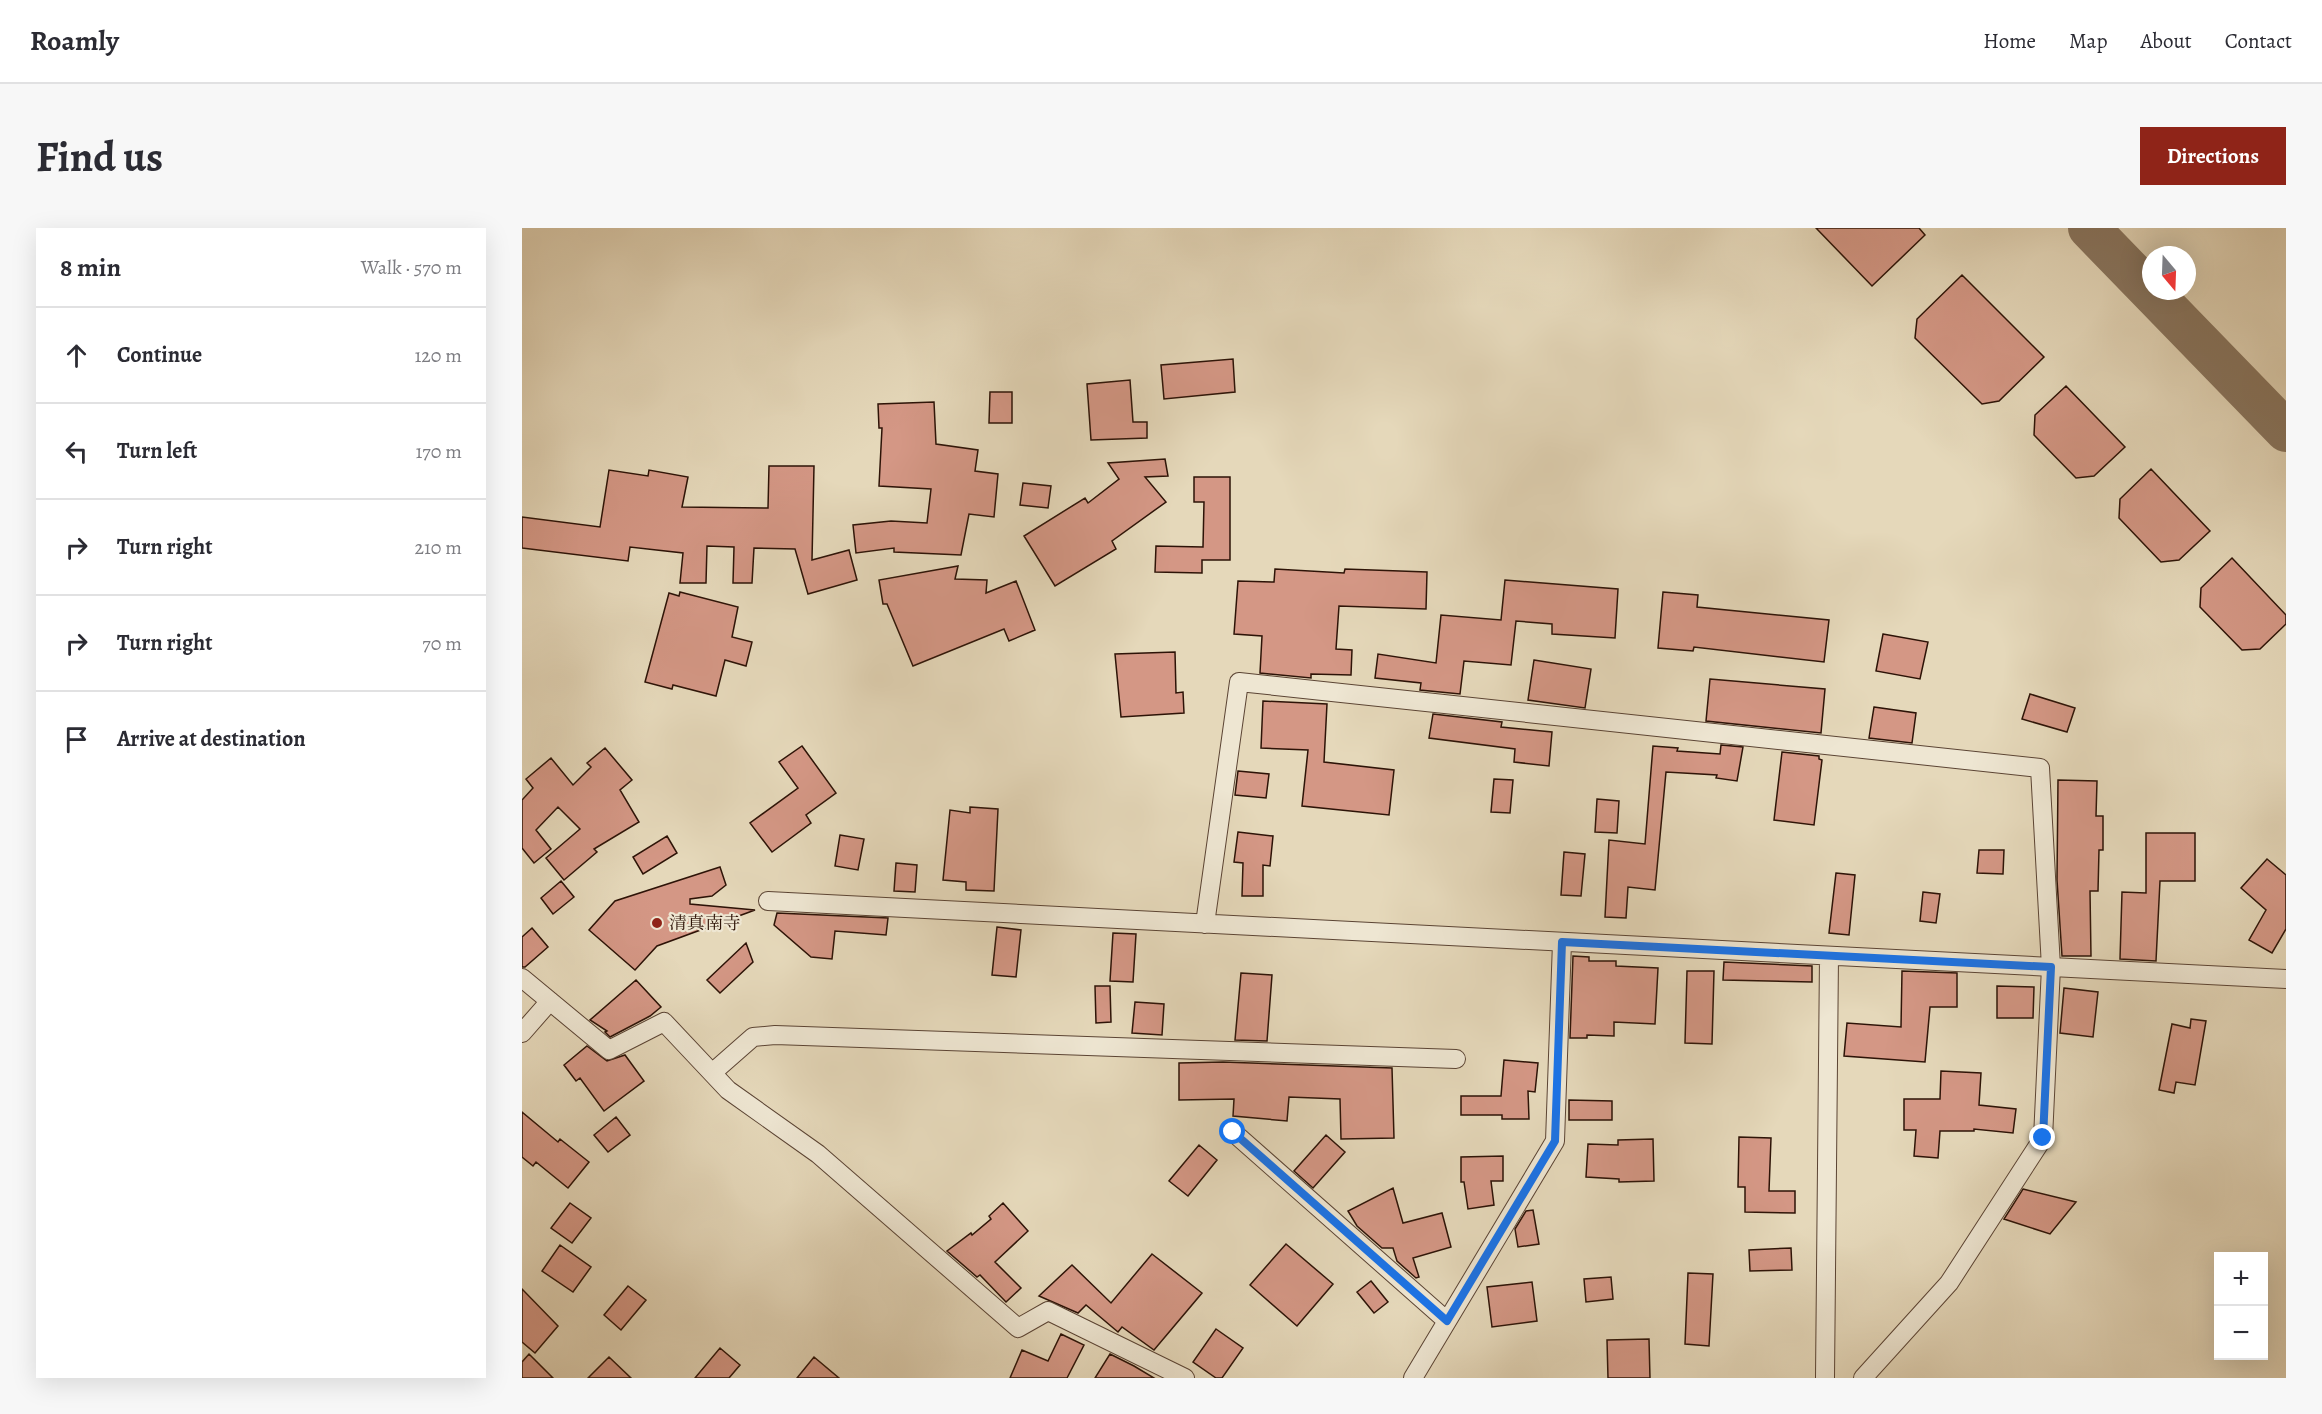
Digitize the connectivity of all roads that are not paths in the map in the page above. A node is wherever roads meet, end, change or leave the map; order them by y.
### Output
1 (768, 901) dead end
2 (1204, 924) junction
3 (1562, 942) junction
4 (1829, 956) junction
5 (2051, 967) junction
6 (522, 978) edge
7 (2286, 979) edge
8 (550, 1001) junction
9 (522, 1033) edge
10 (1456, 1059) dead end
11 (712, 1073) junction
12 (1233, 1132) dead end
13 (1447, 1321) junction
14 (1185, 1378) edge
15 (1413, 1378) edge
16 (1825, 1378) edge
17 (1863, 1378) edge

1 - 2 street
2 - 3 street
2 - 5 street
3 - 4 street
3 - 13 street
4 - 5 street
4 - 16 street
5 - 7 street
5 - 17 street
6 - 8 street
8 - 9 street
8 - 11 street
10 - 11 street
11 - 14 street
12 - 13 street
13 - 15 street

